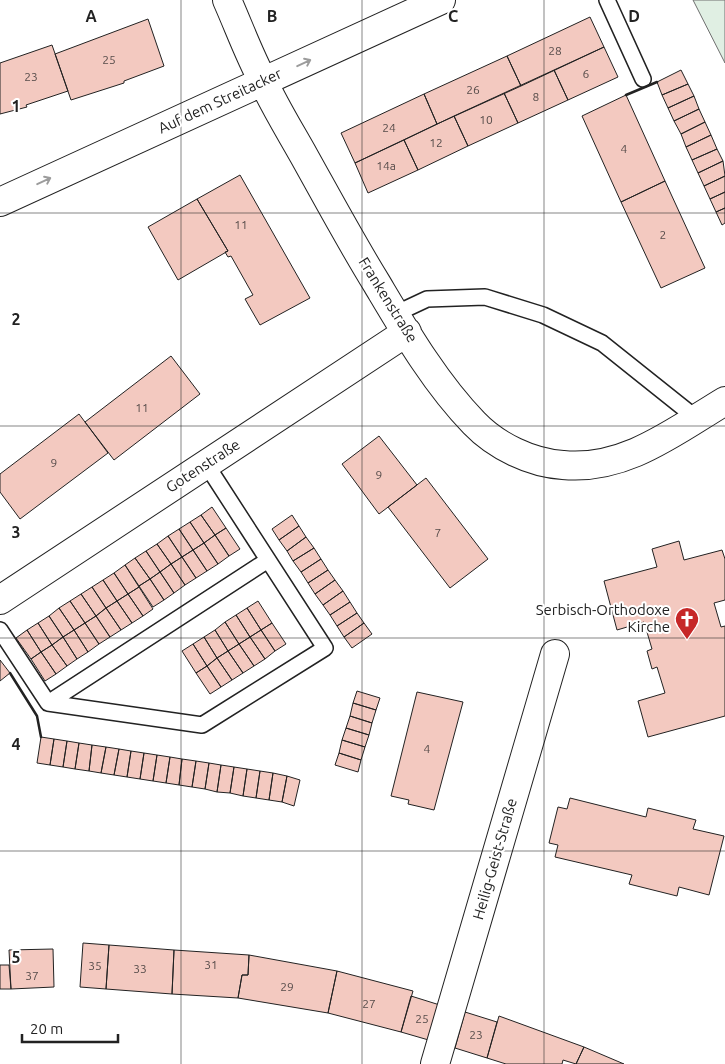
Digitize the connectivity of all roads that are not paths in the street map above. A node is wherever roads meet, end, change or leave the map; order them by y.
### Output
1 (227, 0) edge
2 (441, 0) edge
3 (607, 0) edge
4 (643, 79) dead end
5 (263, 82) junction
6 (0, 202) edge
7 (401, 323) junction
8 (725, 401) edge
9 (696, 418) junction
10 (206, 464) junction
11 (268, 560) junction
12 (0, 600) edge
13 (0, 630) edge
14 (555, 654) dead end
15 (48, 703) junction
16 (436, 1064) edge

1 - 5 street, Frankenstraße
5 -> 2 street, Auf dem Streitacker
3 - 4 lane
6 -> 5 street, Auf dem Streitacker
5 - 7 street, Frankenstraße
7 - 9 lane
7 - 9 street, Frankenstraße
7 - 10 street, Gotenstraße
8 - 9 street, Frankenstraße
10 - 11 lane
10 - 12 street, Gotenstraße
11 - 15 lane
11 - 15 lane
13 - 15 lane
14 - 16 street, Heilig-Geist-Straße

